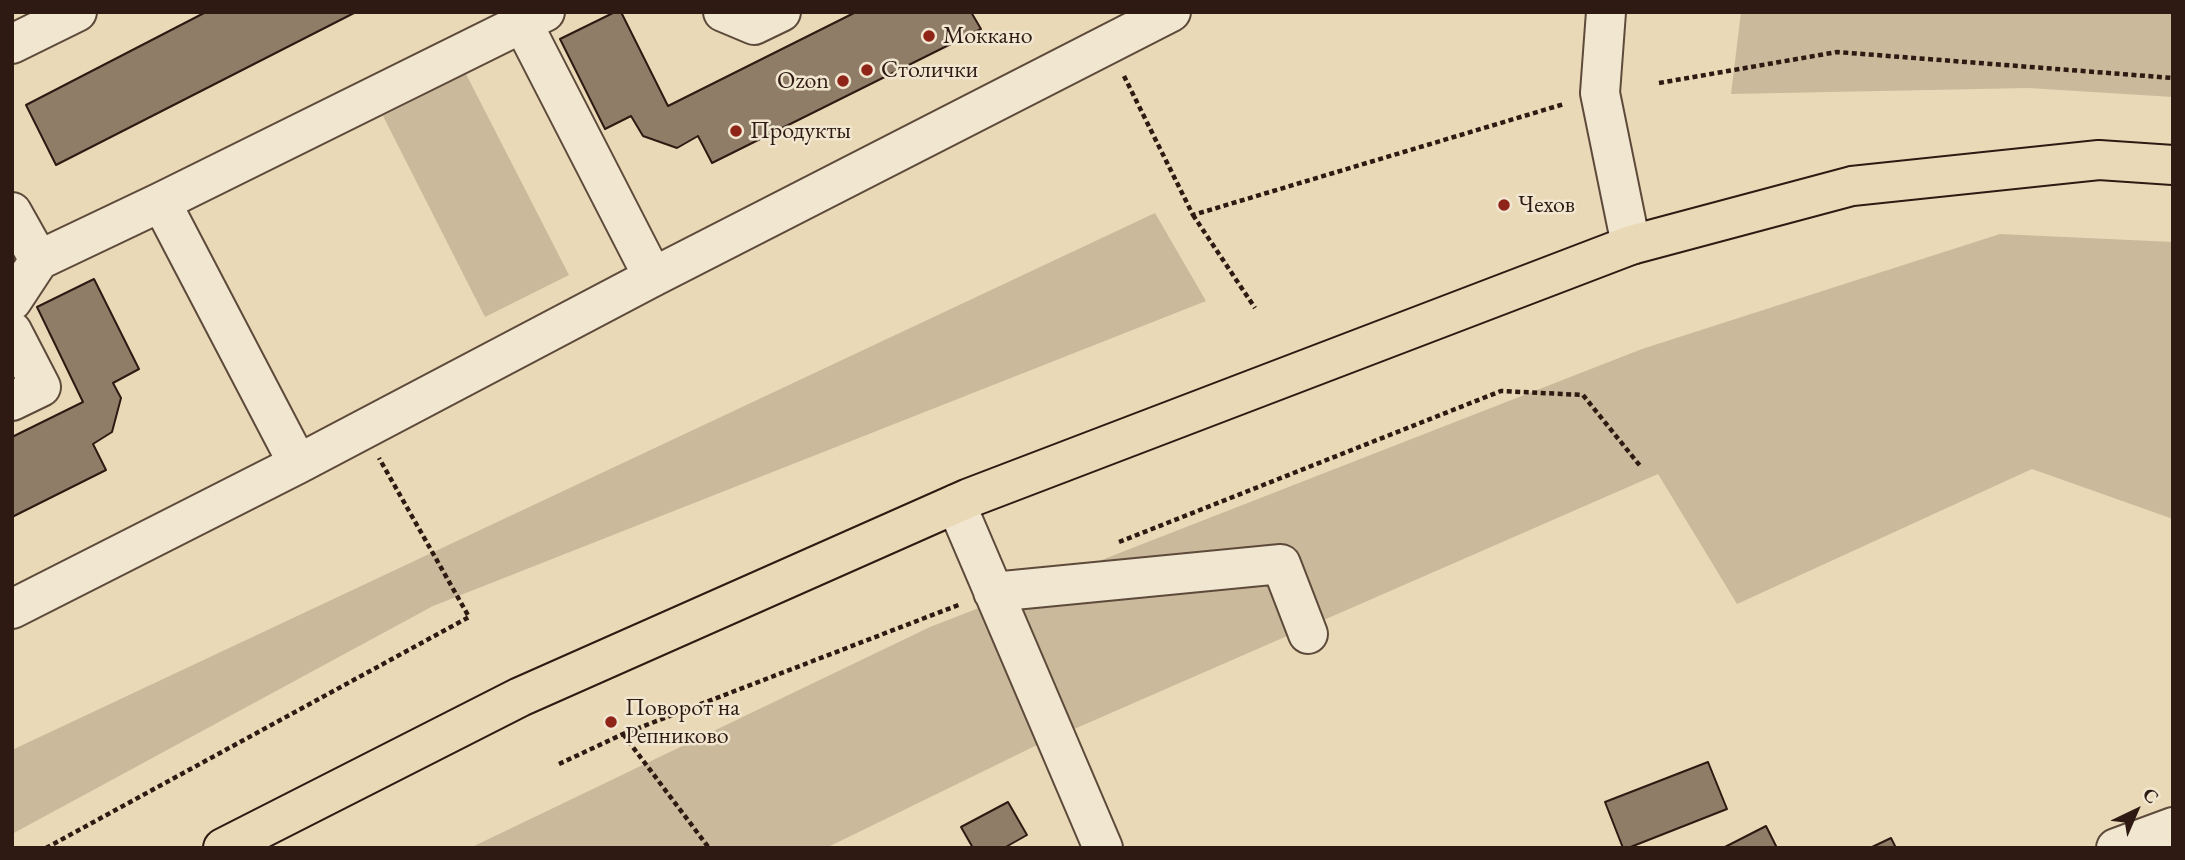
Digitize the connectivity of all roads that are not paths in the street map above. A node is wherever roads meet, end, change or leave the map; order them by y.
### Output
1 (77, 12) edge
2 (723, 12) edge
3 (780, 12) edge
4 (1606, 12) edge
5 (1158, 15) edge
6 (534, 18) edge
7 (12, 44) edge
8 (2173, 165) edge
9 (161, 202) junction
10 (12, 212) edge
11 (1631, 245) junction
12 (39, 260) junction
13 (653, 277) junction
14 (12, 301) edge
15 (12, 331) edge
16 (12, 401) edge
17 (298, 464) junction
18 (956, 504) junction
19 (993, 592) junction
20 (12, 609) edge
21 (1308, 634) dead end
22 (2173, 827) edge
23 (223, 848) edge
24 (1103, 848) edge
25 (2116, 848) edge

1 - 7 street
2 - 3 street
4 - 11 street
5 - 13 street
6 - 9 street
6 - 13 street
8 - 11 main road
9 - 12 street
9 - 17 street
10 - 12 street
11 - 18 main road
12 - 14 street
13 - 17 street
15 - 16 street
17 - 20 street
18 - 19 street
18 - 23 main road
19 - 21 street
19 - 24 street
22 - 25 street

